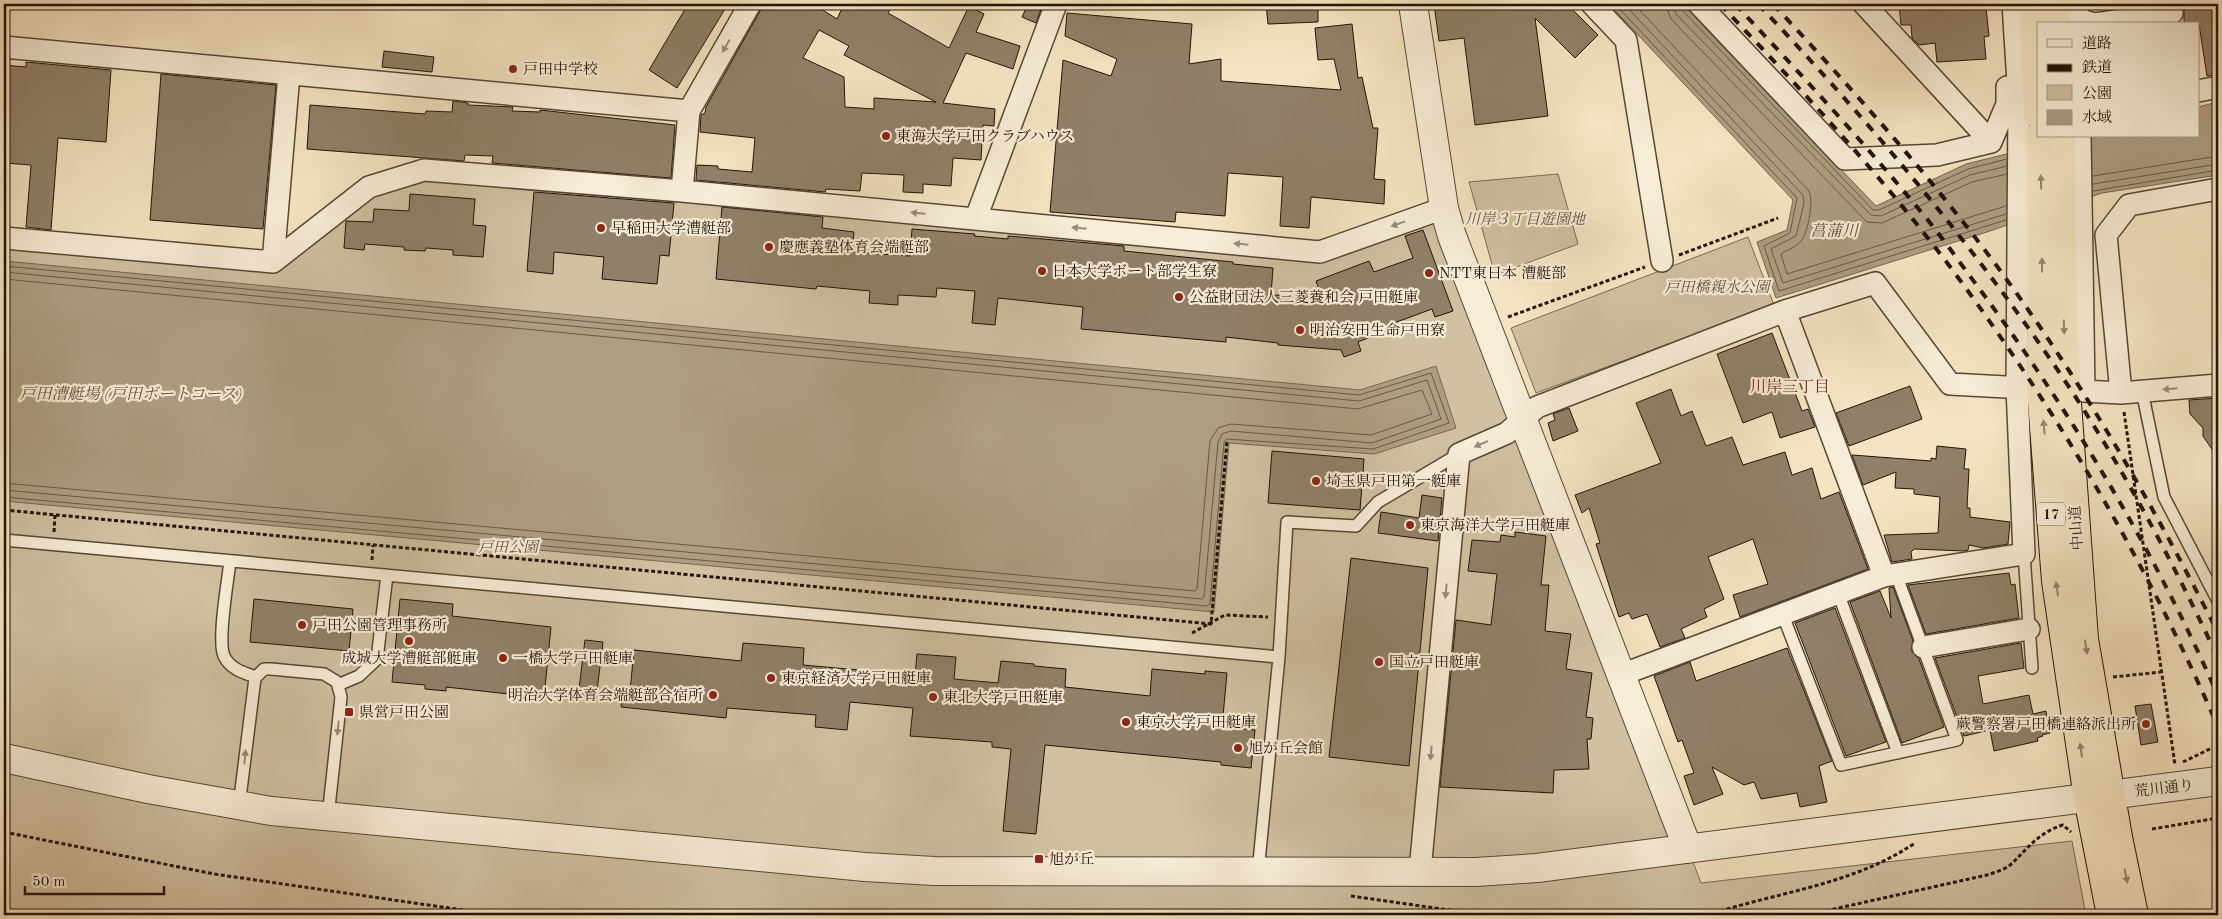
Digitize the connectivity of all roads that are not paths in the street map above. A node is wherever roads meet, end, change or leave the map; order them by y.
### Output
1 (750, 4) edge
2 (1056, 4) edge
3 (1413, 4) edge
4 (1592, 4) edge
5 (1699, 4) edge
6 (1864, 4) edge
7 (2013, 4) edge
8 (2033, 4) edge
9 (2054, 4) edge
10 (2172, 14) edge
11 (2078, 19) edge
12 (2110, 22) edge
13 (2016, 45) junction
14 (4, 47) edge
15 (289, 74) junction
16 (2218, 87) edge
17 (2037, 92) edge
18 (2200, 92) edge
19 (688, 111) junction
20 (2029, 134) edge
21 (2061, 138) edge
22 (2080, 138) edge
23 (1991, 142) junction
24 (2218, 190) edge
25 (682, 191) junction
26 (1444, 208) junction
27 (976, 218) junction
28 (2061, 225) junction
29 (4, 238) edge
30 (1662, 261) road end
31 (274, 262) junction
32 (1784, 311) junction
33 (2218, 385) edge
34 (2052, 389) junction
35 (2131, 392) junction
36 (1522, 419) junction
37 (1459, 454) junction
38 (4, 540) edge
39 (2024, 554) junction
40 (230, 561) junction
41 (388, 575) junction
42 (1890, 575) junction
43 (1838, 592) junction
44 (2218, 601) edge
45 (1782, 613) junction
46 (2029, 629) junction
47 (1923, 647) junction
48 (1279, 657) junction
49 (2032, 668) dead end
50 (1621, 675) junction
51 (256, 677) junction
52 (338, 685) junction
53 (1898, 753) junction
54 (4, 758) edge
55 (2218, 781) edge
56 (2099, 797) junction
57 (239, 806) junction
58 (328, 817) junction
59 (2107, 839) junction
60 (1688, 849) junction
61 (1258, 872) junction
62 (1420, 872) junction
63 (2111, 915) edge
64 (2134, 915) edge

1 -> 19 street
2 - 27 street
3 - 26 street
4 - 30 street
5 - 23 street
6 - 23 street
7 - 13 street
8 - 17 highway
9 - 11 highway
10 - 12 street
13 - 20 street
13 - 23 street
14 - 15 street
15 - 19 street
15 - 31 street
16 - 18 street
19 - 25 street
28 -> 20 highway, 中山道 / 17
20 - 34 street
21 - 28 highway, 中山道 / 17
22 - 28 street
24 - 35 street
27 -> 25 street
25 - 31 street
26 -> 27 street
26 - 36 street
28 - 34 highway, 中山道 / 17
29 - 31 street
32 - 34 street
32 - 36 street
32 - 42 street
33 -> 35 street
34 - 35 street
34 - 39 street
34 - 56 highway, 中山道 / 17
35 - 44 lane
36 -> 37 street
36 - 50 street
37 - 48 lane
37 -> 62 street
38 - 40 lane
39 - 42 street
39 - 46 lane
40 - 41 lane
40 - 51 lane
41 - 48 lane
41 - 52 lane
42 - 43 street
42 - 47 lane
43 - 45 street
43 - 53 lane
45 - 50 street
45 - 53 lane
46 - 47 street
46 - 49 lane
47 - 53 lane
48 - 61 lane
50 - 60 street
51 - 52 lane
57 -> 51 lane
52 -> 58 lane
54 - 57 street, 荒川通り
55 - 56 street, 荒川通り
56 - 59 highway, 中山道 / 17
56 - 60 street, 荒川通り
57 - 58 street, 荒川通り
58 - 61 street, 荒川通り
59 - 63 highway, 中山道 / 17
59 -> 64 highway, 中山道 / 17
60 - 62 street, 荒川通り
61 - 62 street, 荒川通り

